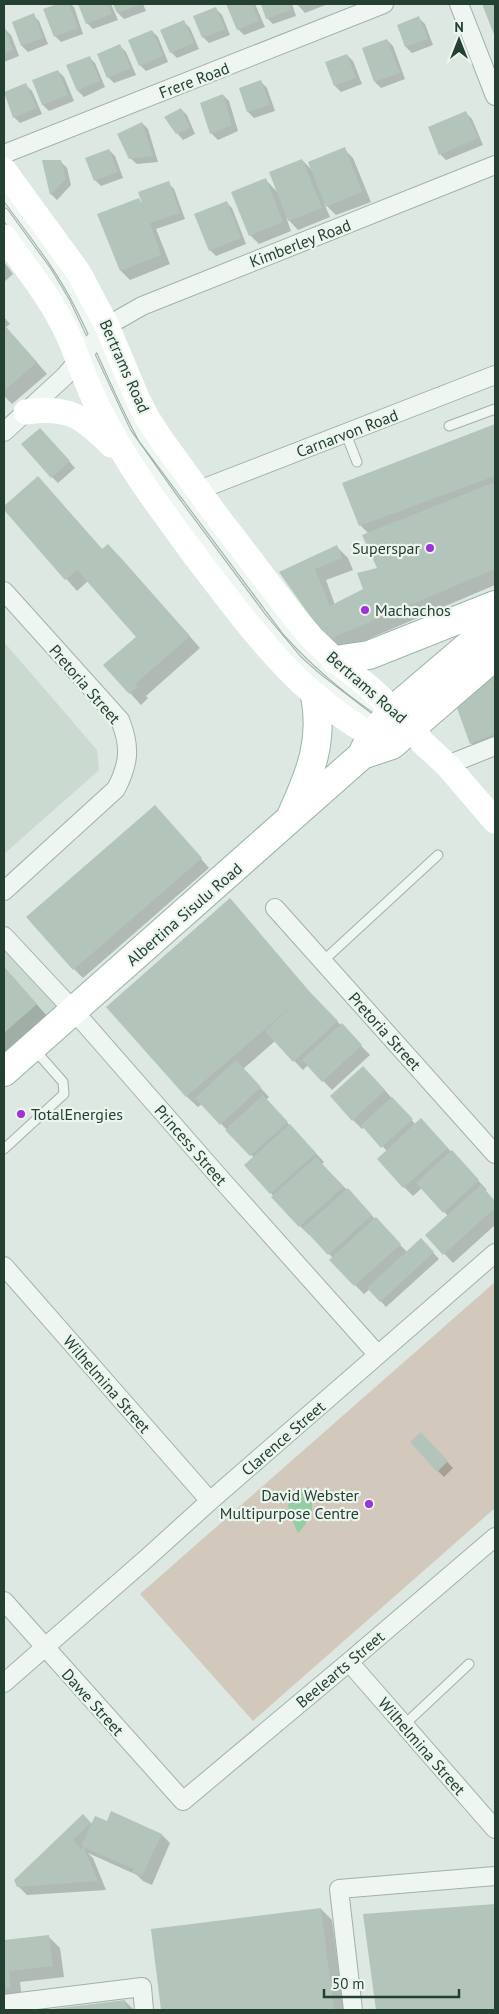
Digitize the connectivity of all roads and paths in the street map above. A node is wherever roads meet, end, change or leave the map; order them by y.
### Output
1 (384, 4) edge
2 (459, 4) edge
3 (495, 96) edge
4 (4, 154) edge
5 (495, 165) edge
6 (4, 170) edge
7 (4, 193) edge
8 (4, 213) edge
9 (4, 237) edge
10 (92, 343) junction
11 (495, 375) edge
12 (495, 408) edge
13 (26, 412) junction
14 (449, 426) dead end
15 (4, 432) edge
16 (346, 434) junction
17 (124, 456) junction
18 (357, 462) dead end
19 (199, 490) junction
20 (4, 591) edge
21 (495, 605) edge
22 (495, 623) edge
23 (495, 656) edge
24 (334, 660) junction
25 (315, 696) junction
26 (393, 733) junction
27 (495, 746) edge
28 (447, 765) junction
29 (495, 821) edge
30 (288, 823) junction
31 (438, 855) dead end
32 (4, 891) edge
33 (275, 908) dead end
34 (4, 936) edge
35 (323, 961) junction
36 (74, 1011) junction
37 (32, 1047) junction
38 (4, 1072) edge
39 (4, 1149) edge
40 (495, 1154) edge
41 (495, 1253) edge
42 (4, 1266) edge
43 (378, 1355) junction
44 (210, 1501) junction
45 (495, 1537) edge
46 (4, 1602) edge
47 (45, 1648) junction
48 (350, 1662) junction
49 (469, 1664) dead end
50 (4, 1683) edge
51 (404, 1725) junction
52 (183, 1801) joint
53 (495, 1829) edge
54 (495, 1876) edge
55 (4, 2004) edge
56 (144, 2010) edge
57 (353, 2010) edge

1 - 4 street, Frere Road
2 - 3 street
5 - 10 street, Kimberley Road
6 - 10 main road, Bertrams Road
7 - 10 lane
8 - 10 lane
9 - 10 main road, Bertrams Road
10 - 13 street, Kimberley Road
10 - 17 main road, Bertrams Road
10 - 19 main road, Bertrams Road
10 - 26 lane
11 - 16 street, Carnarvon Road
12 - 14 lane
13 - 15 street, Kimberley Road
13 - 17 main road
16 - 18 lane
16 - 19 street, Carnarvon Road
17 - 25 main road, Bertrams Road
19 - 24 main road, Bertrams Road
20 - 32 street, Pretoria Street
21 - 24 main road
22 - 26 main road, Albertina Sisulu Road
23 - 26 main road, Albertina Sisulu Road
24 - 26 main road, Bertrams Road
25 - 26 main road, Bertrams Road
25 - 30 main road
26 - 28 main road
26 - 30 main road, Albertina Sisulu Road
27 - 28 street
28 - 29 main road
30 - 36 main road, Albertina Sisulu Road
31 - 35 lane
33 - 35 street, Pretoria Street
34 - 36 street, Princess Street
35 - 40 street, Pretoria Street
36 - 37 main road, Albertina Sisulu Road
36 - 43 street, Princess Street
37 - 38 main road, Albertina Sisulu Road
37 - 39 lane
41 - 43 street, Clarence Street
42 - 44 street, Wilhelmina Street
43 - 44 street, Clarence Street
44 - 47 street, Clarence Street
45 - 48 street, Beelearts Street
46 - 47 street, Dawe Street
47 - 50 street, Clarence Street
47 - 52 street, Dawe Street
48 - 51 street, Wilhelmina Street
48 - 52 street, Beelearts Street
49 - 51 lane
51 - 53 street, Wilhelmina Street
54 - 57 street
55 - 56 street

